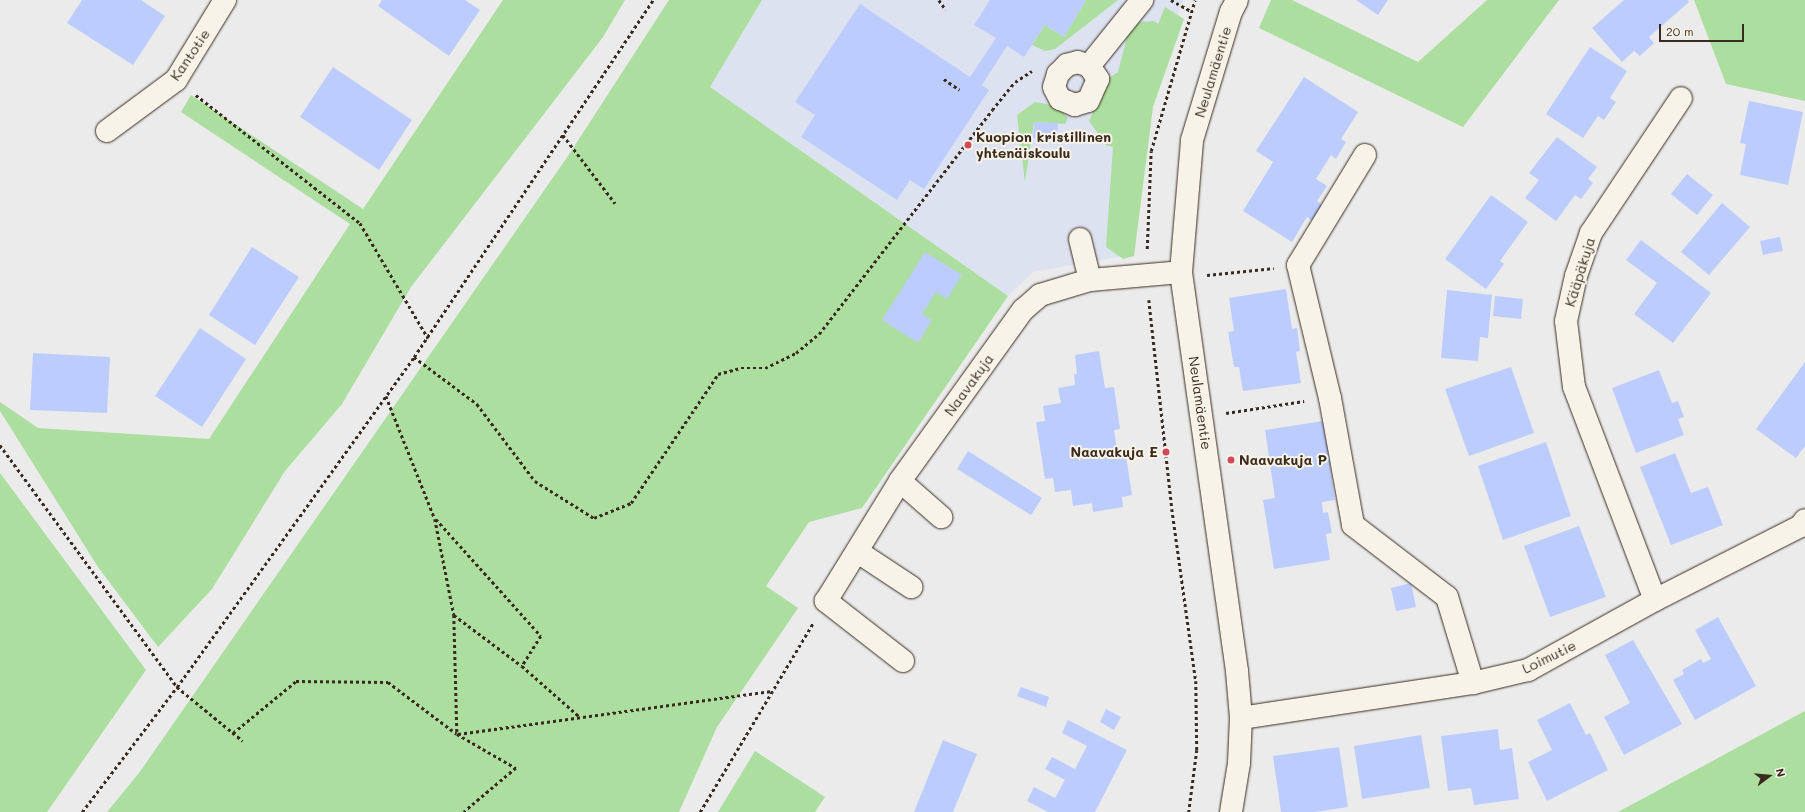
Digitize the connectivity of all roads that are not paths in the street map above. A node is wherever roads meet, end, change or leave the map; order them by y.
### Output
1 (226, 0) edge
2 (1142, 0) edge
3 (1237, 0) edge
4 (1089, 66) dead end
5 (1681, 98) dead end
6 (107, 131) dead end
7 (1365, 155) dead end
8 (1080, 239) dead end
9 (1181, 272) junction
10 (1090, 280) junction
11 (900, 481) junction
12 (941, 516) dead end
13 (1805, 520) edge
14 (858, 552) junction
15 (911, 587) dead end
16 (1656, 600) junction
17 (903, 661) dead end
18 (1472, 683) junction
19 (1241, 718) junction
20 (1231, 812) edge

1 - 6 street, Kantotie
2 - 4 street
3 - 9 street, Neulamäentie
5 - 16 street, Kääpäkuja
7 - 18 street
8 - 10 street
9 - 10 street, Naavakuja
9 - 19 street, Neulamäentie
10 - 11 street, Naavakuja
11 - 12 street
11 - 14 street, Naavakuja
13 - 16 street, Loimutie
14 - 15 street
14 - 17 street, Naavakuja
16 - 18 street, Loimutie
18 - 19 street, Loimutie
19 - 20 street, Neulamäentie

